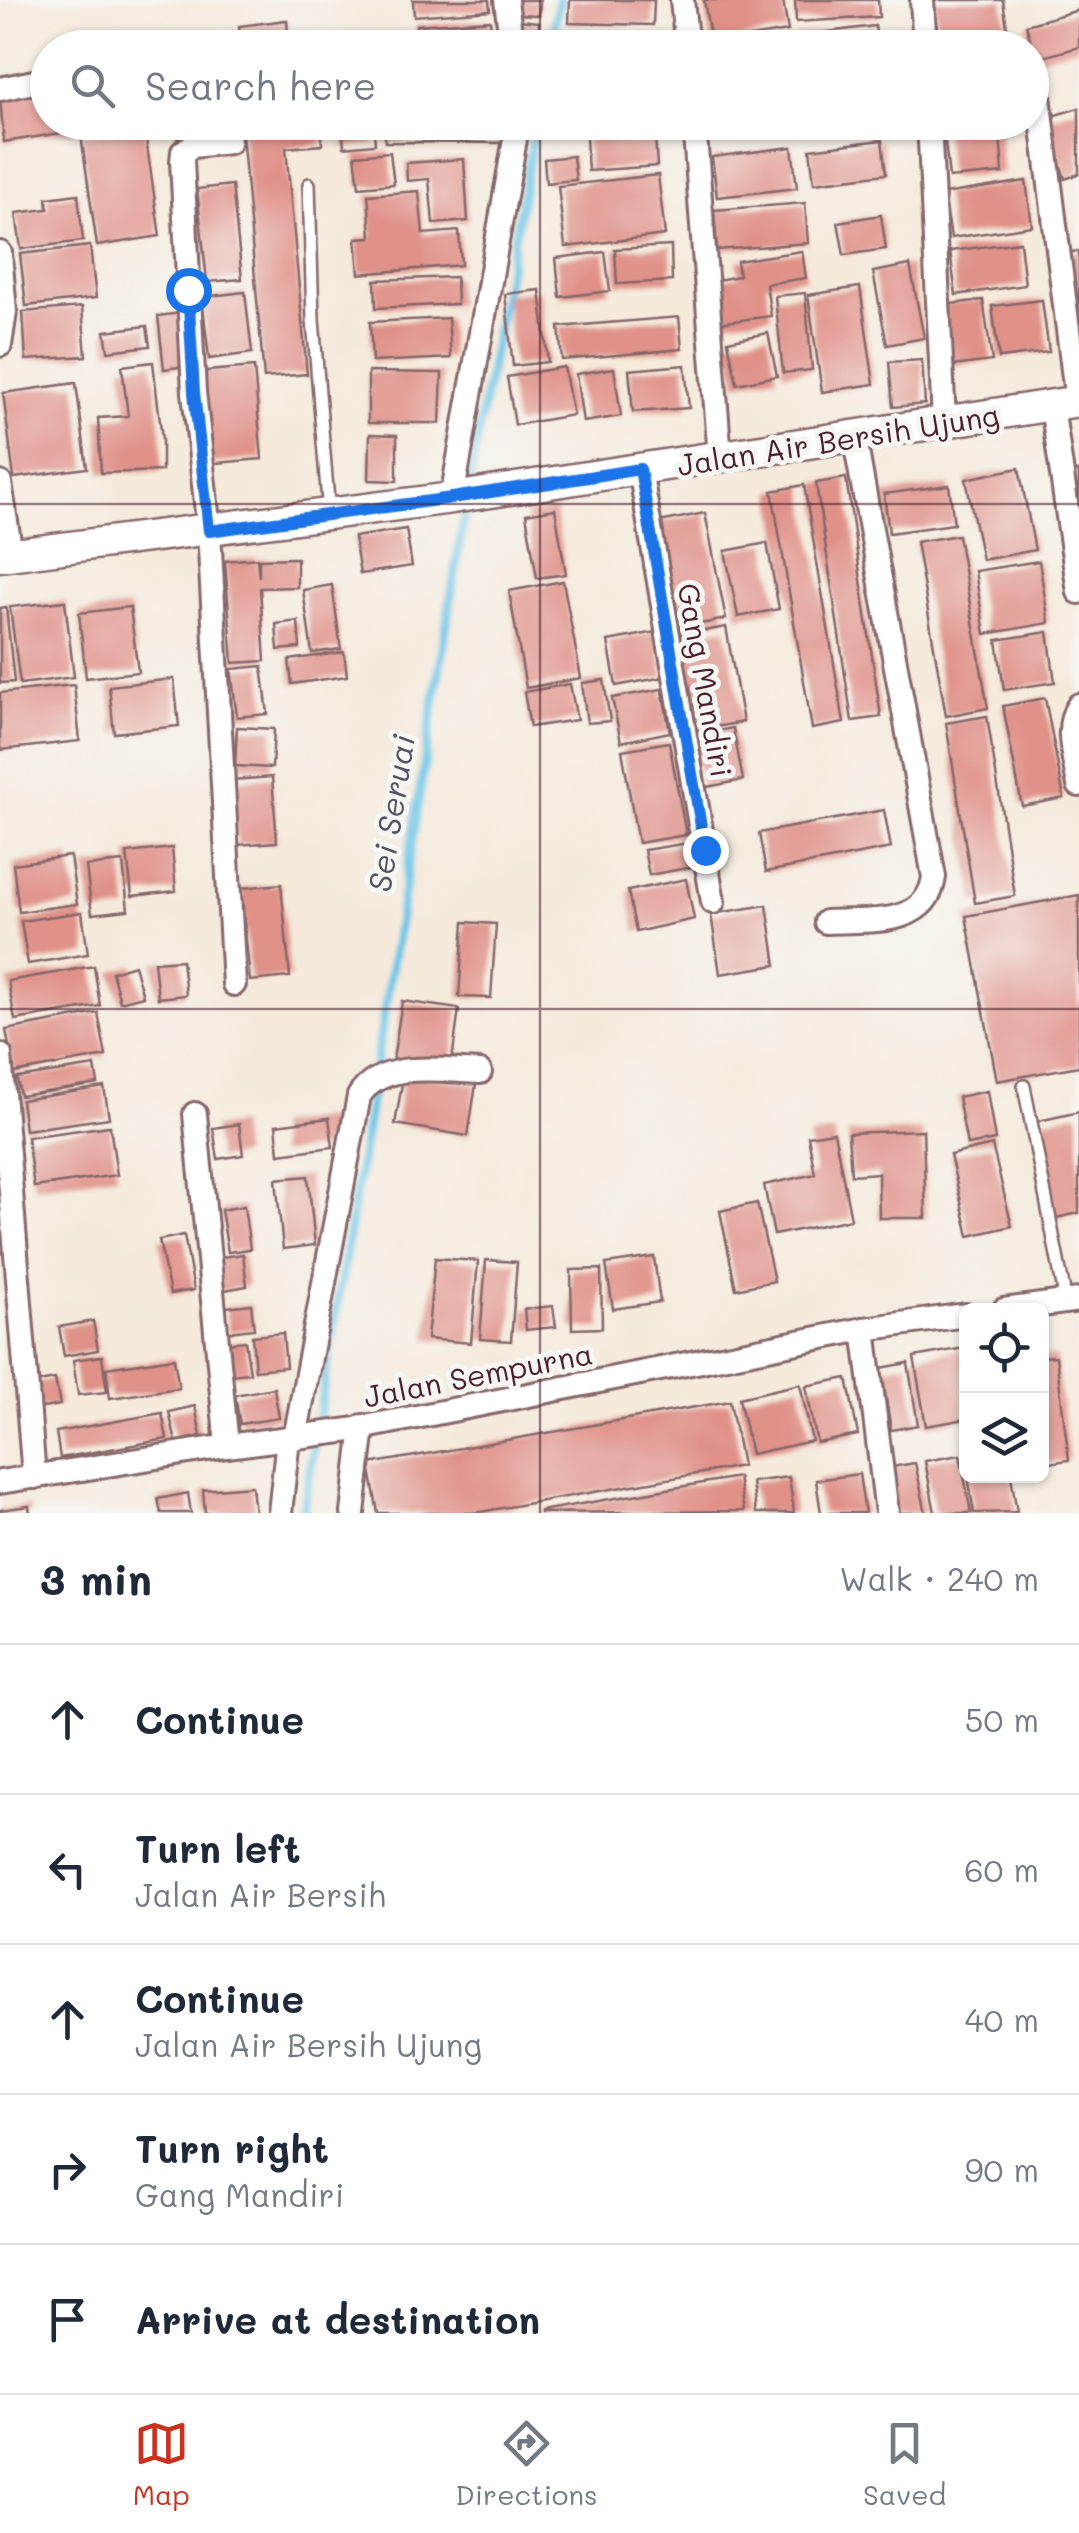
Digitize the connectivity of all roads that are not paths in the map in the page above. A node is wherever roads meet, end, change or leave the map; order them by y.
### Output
1 (506, 0) edge
2 (682, 0) edge
3 (922, 0) edge
4 (510, 30) edge
5 (685, 30) edge
6 (924, 30) edge
7 (30, 83) edge
8 (0, 89) edge
9 (515, 140) edge
10 (695, 140) edge
11 (929, 140) edge
12 (1043, 140) edge
13 (229, 142) dead end
14 (310, 184) dead end
15 (0, 253) edge
16 (0, 345) edge
17 (1069, 403) edge
18 (944, 421) junction
19 (854, 436) junction
20 (720, 458) junction
21 (640, 469) junction
22 (0, 483) edge
23 (462, 496) junction
24 (330, 515) junction
25 (209, 531) junction
26 (6, 555) edge
27 (1079, 592) edge
28 (1079, 706) edge
29 (1079, 785) edge
30 (714, 902) dead end
31 (826, 922) dead end
32 (234, 984) dead end
33 (0, 1055) edge
34 (480, 1072) dead end
35 (1024, 1086) dead end
36 (195, 1114) dead end
37 (1073, 1301) edge
38 (959, 1317) edge
39 (864, 1329) junction
40 (356, 1428) junction
41 (294, 1438) junction
42 (226, 1446) junction
43 (34, 1477) junction
44 (0, 1482) edge
45 (280, 1513) edge
46 (353, 1513) edge
47 (887, 1513) edge

1 - 4 street
2 - 5 street
3 - 6 street
7 - 8 street
9 - 23 street
10 - 20 street
11 - 18 street
12 - 17 street
13 - 25 street
14 - 24 lane
15 - 16 street
17 - 18 street, Jalan Air Bersih Ujung
17 - 27 street
18 - 19 street, Jalan Air Bersih Ujung
19 - 20 street, Jalan Air Bersih Ujung
19 - 31 street
20 - 21 street, Jalan Air Bersih Ujung
21 - 23 street, Jalan Air Bersih Ujung
21 - 30 street, Gang Mandiri
22 - 26 street
23 - 24 street, Jalan Air Bersih Ujung
24 - 25 street, Jalan Air Bersih Ujung
25 - 26 street, Jalan Air Bersih Ujung
25 - 32 street
28 - 29 street
33 - 43 street
34 - 41 street
35 - 37 lane
36 - 42 street
38 - 39 street, Jalan Sempurna
39 - 40 street, Jalan Sempurna
39 - 47 street
40 - 41 street, Jalan Sempurna
40 - 46 street
41 - 42 street, Jalan Sempurna
41 - 45 street
42 - 43 street, Jalan Sempurna
43 - 44 street, Jalan Sempurna

